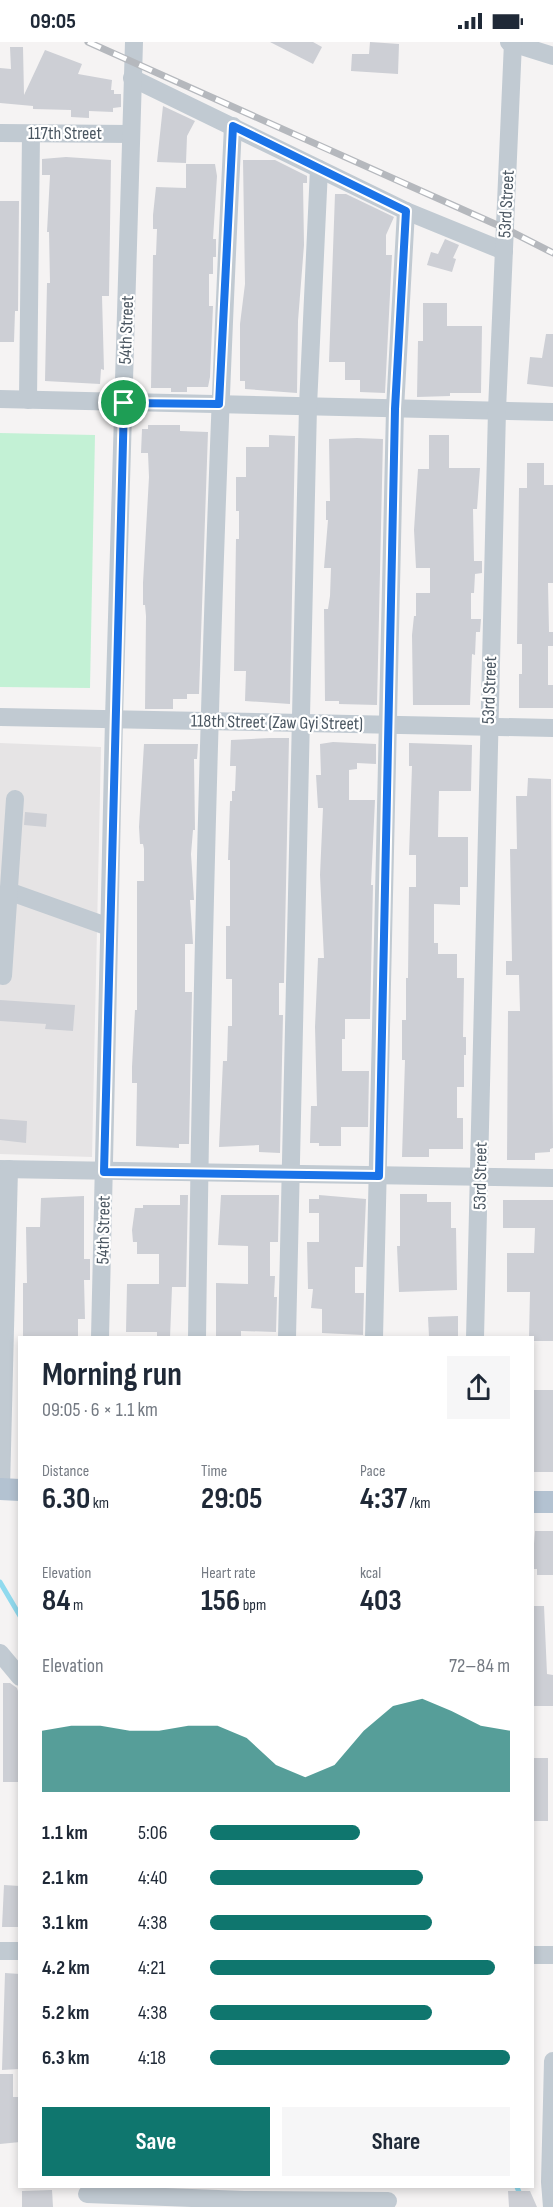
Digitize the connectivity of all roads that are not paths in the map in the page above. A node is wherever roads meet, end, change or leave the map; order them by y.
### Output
1 (134, 42) edge
2 (512, 43) edge
3 (553, 56) edge
4 (132, 78) junction
5 (233, 126) junction
6 (0, 133) edge
7 (32, 134) junction
8 (131, 134) junction
9 (319, 170) junction
10 (406, 211) junction
11 (504, 251) junction
12 (0, 399) edge
13 (28, 400) junction
14 (124, 403) junction
15 (219, 404) junction
16 (308, 406) junction
17 (395, 409) junction
18 (497, 410) junction
19 (553, 412) edge
20 (0, 717) edge
21 (114, 719) junction
22 (210, 721) junction
23 (300, 722) junction
24 (388, 724) junction
25 (488, 726) junction
26 (553, 728) edge
27 (15, 799) dead end
28 (8, 891) junction
29 (109, 927) junction
30 (3, 976) dead end
31 (4, 1169) edge
32 (104, 1172) junction
33 (199, 1173) junction
34 (290, 1174) junction
35 (379, 1176) junction
36 (480, 1177) junction
37 (553, 1178) edge
38 (100, 1336) edge
39 (197, 1336) edge
40 (287, 1336) edge
41 (374, 1336) edge
42 (475, 1336) edge
43 (7, 1489) edge
44 (534, 1502) edge
45 (553, 1502) edge
46 (0, 1653) edge
47 (18, 1675) edge
48 (0, 1951) edge
49 (18, 1951) edge
50 (534, 1955) edge
51 (553, 1955) edge
52 (553, 2061) edge
53 (244, 2194) edge
54 (87, 2196) edge
55 (388, 2201) dead end
56 (552, 2207) edge

1 - 4 street, 54th Street
2 - 3 street
2 - 11 street, 53rd Street
4 - 5 street
4 - 8 street, 54th Street
5 - 9 street
5 - 15 street
6 - 7 street, 117th Street
7 - 8 street, 117th Street
7 - 13 street
8 - 14 street, 54th Street
9 - 10 street
9 - 16 street
10 - 11 street
10 - 17 street
11 - 18 street, 53rd Street
12 - 13 street
13 - 14 street
14 - 15 street
14 - 21 street, 54th Street
15 - 16 street
15 - 22 street
16 - 17 street
16 - 23 street
17 - 18 street
17 - 24 street
18 - 19 street
18 - 25 street, 53rd Street
20 - 21 street, 118th Street (Zaw Gyi Street)
21 - 22 street, 118th Street (Zaw Gyi Street)
21 - 29 street, 54th Street
22 - 23 street, 118th Street (Zaw Gyi Street)
22 - 33 street
23 - 24 street, 118th Street (Zaw Gyi Street)
23 - 34 street
24 - 25 street, 118th Street (Zaw Gyi Street)
24 - 35 street
25 - 26 street, 118th Street (Zaw Gyi Street)
25 - 36 street, 53rd Street
27 - 28 street
28 - 29 street
28 - 30 street
29 - 32 street, 54th Street
31 - 32 street
31 - 43 street
32 - 33 street
32 - 38 street, 54th Street
33 - 34 street
33 - 39 street
34 - 35 street
34 - 40 street
35 - 36 street
35 - 41 street
36 - 37 street
36 - 42 street, 53rd Street
44 - 45 main road
46 - 47 street
48 - 49 street
50 - 51 street
52 - 56 street
53 - 54 street
53 - 55 street

